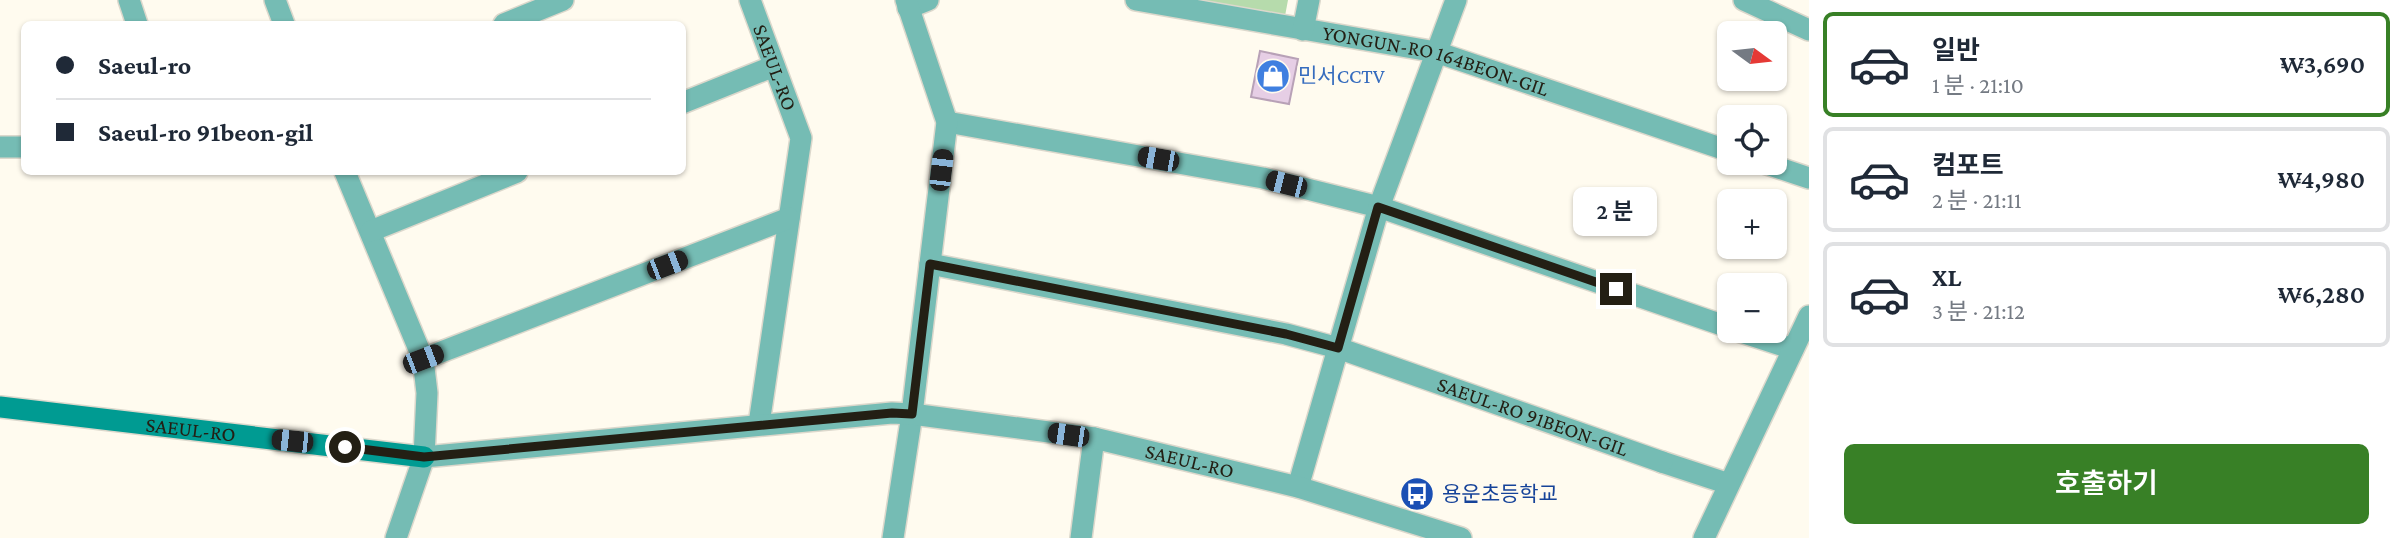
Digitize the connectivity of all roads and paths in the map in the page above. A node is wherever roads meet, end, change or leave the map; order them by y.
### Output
1 (129, 0) edge
2 (275, 0) edge
3 (563, 0) edge
4 (750, 0) edge
5 (928, 0) edge
6 (1136, 0) edge
7 (1309, 0) edge
8 (1456, 0) edge
9 (1744, 0) edge
10 (1172, 3) edge
11 (907, 4) edge
12 (136, 21) edge
13 (283, 21) edge
14 (511, 21) edge
15 (1303, 30) junction
16 (1809, 30) edge
17 (1436, 52) junction
18 (774, 66) junction
19 (686, 101) edge
20 (947, 122) junction
21 (0, 147) edge
22 (21, 147) edge
23 (1717, 147) edge
24 (1787, 171) edge
25 (346, 175) edge
26 (510, 175) edge
27 (1809, 178) edge
28 (1378, 207) junction
29 (789, 218) junction
30 (371, 231) junction
31 (930, 264) junction
32 (1809, 316) edge
33 (1717, 324) edge
34 (1775, 343) edge
35 (1338, 348) junction
36 (1793, 349) junction
37 (423, 359) junction
38 (0, 407) edge
39 (912, 414) junction
40 (759, 424) junction
41 (1094, 438) junction
42 (424, 457) junction
43 (1729, 484) junction
44 (1298, 487) junction
45 (397, 538) edge
46 (893, 538) edge
47 (1081, 538) edge
48 (1461, 538) edge
49 (1704, 538) edge

1 - 12 street
2 - 13 street
3 - 14 street
4 - 18 street, SAEUL-RO
5 - 11 street
6 - 10 street, YONGUN-RO 164BEON-GIL
7 - 15 street
8 - 17 street
9 - 16 street
10 - 15 street, YONGUN-RO 164BEON-GIL
11 - 20 street
15 - 17 street, YONGUN-RO 164BEON-GIL
17 - 23 street, YONGUN-RO 164BEON-GIL
17 - 28 street
18 - 19 street
18 - 29 street, SAEUL-RO
20 - 28 street
20 - 31 street
21 - 22 street
24 - 27 street
25 - 30 street
26 - 30 street
28 - 33 street
28 - 35 street
29 - 37 street
29 - 40 street, SAEUL-RO
30 - 37 street
31 - 35 street, SAEUL-RO 91BEON-GIL
31 - 39 street
32 - 36 street
34 - 36 street
35 - 43 street, SAEUL-RO 91BEON-GIL
35 - 44 street
36 - 43 street
37 - 42 street
38 - 42 main road, SAEUL-RO
39 - 40 street, SAEUL-RO
39 - 41 street, SAEUL-RO
39 - 46 street
40 - 42 street, SAEUL-RO
41 - 44 street, SAEUL-RO
41 - 47 street
42 - 45 street
43 - 49 street
44 - 48 street, SAEUL-RO

